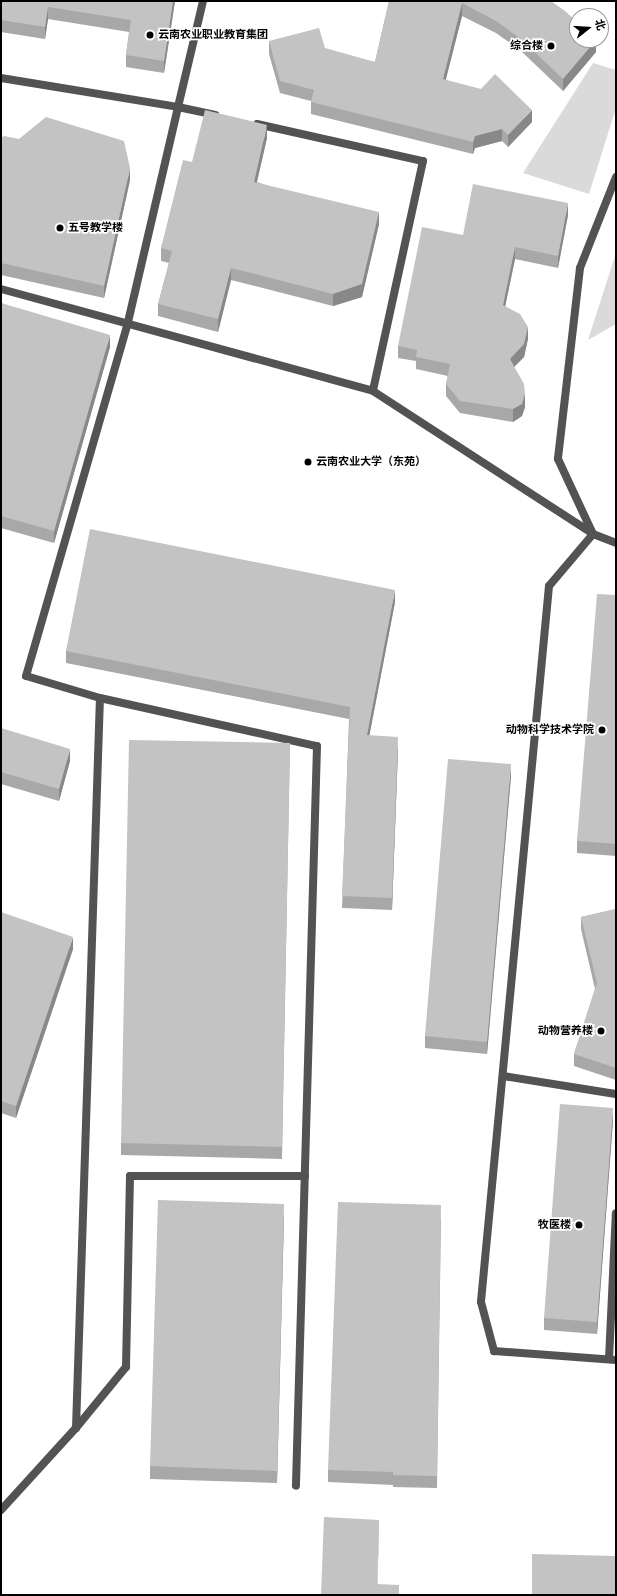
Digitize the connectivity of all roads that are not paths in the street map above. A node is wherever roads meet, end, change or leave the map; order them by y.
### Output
1 (203, 1) edge
2 (1, 78) edge
3 (178, 107) junction
4 (224, 117) edge
5 (247, 122) edge
6 (616, 177) edge
7 (1, 289) edge
8 (128, 322) junction
9 (373, 391) junction
10 (593, 534) junction
11 (616, 544) edge
12 (100, 698) junction
13 (503, 1076) junction
14 (616, 1094) edge
15 (305, 1176) junction
16 (616, 1213) edge
17 (612, 1359) edge
18 (76, 1428) junction
19 (296, 1486) dead end
20 (1, 1510) edge

1 - 3 street
2 - 3 street
3 - 4 street
3 - 8 street
5 - 9 street
6 - 10 street
7 - 8 street
8 - 9 street
8 - 12 street
9 - 10 street
10 - 11 street
10 - 13 street
12 - 15 street
12 - 18 street
13 - 14 street
13 - 17 street
15 - 18 street
15 - 19 street
16 - 17 street
18 - 20 street

